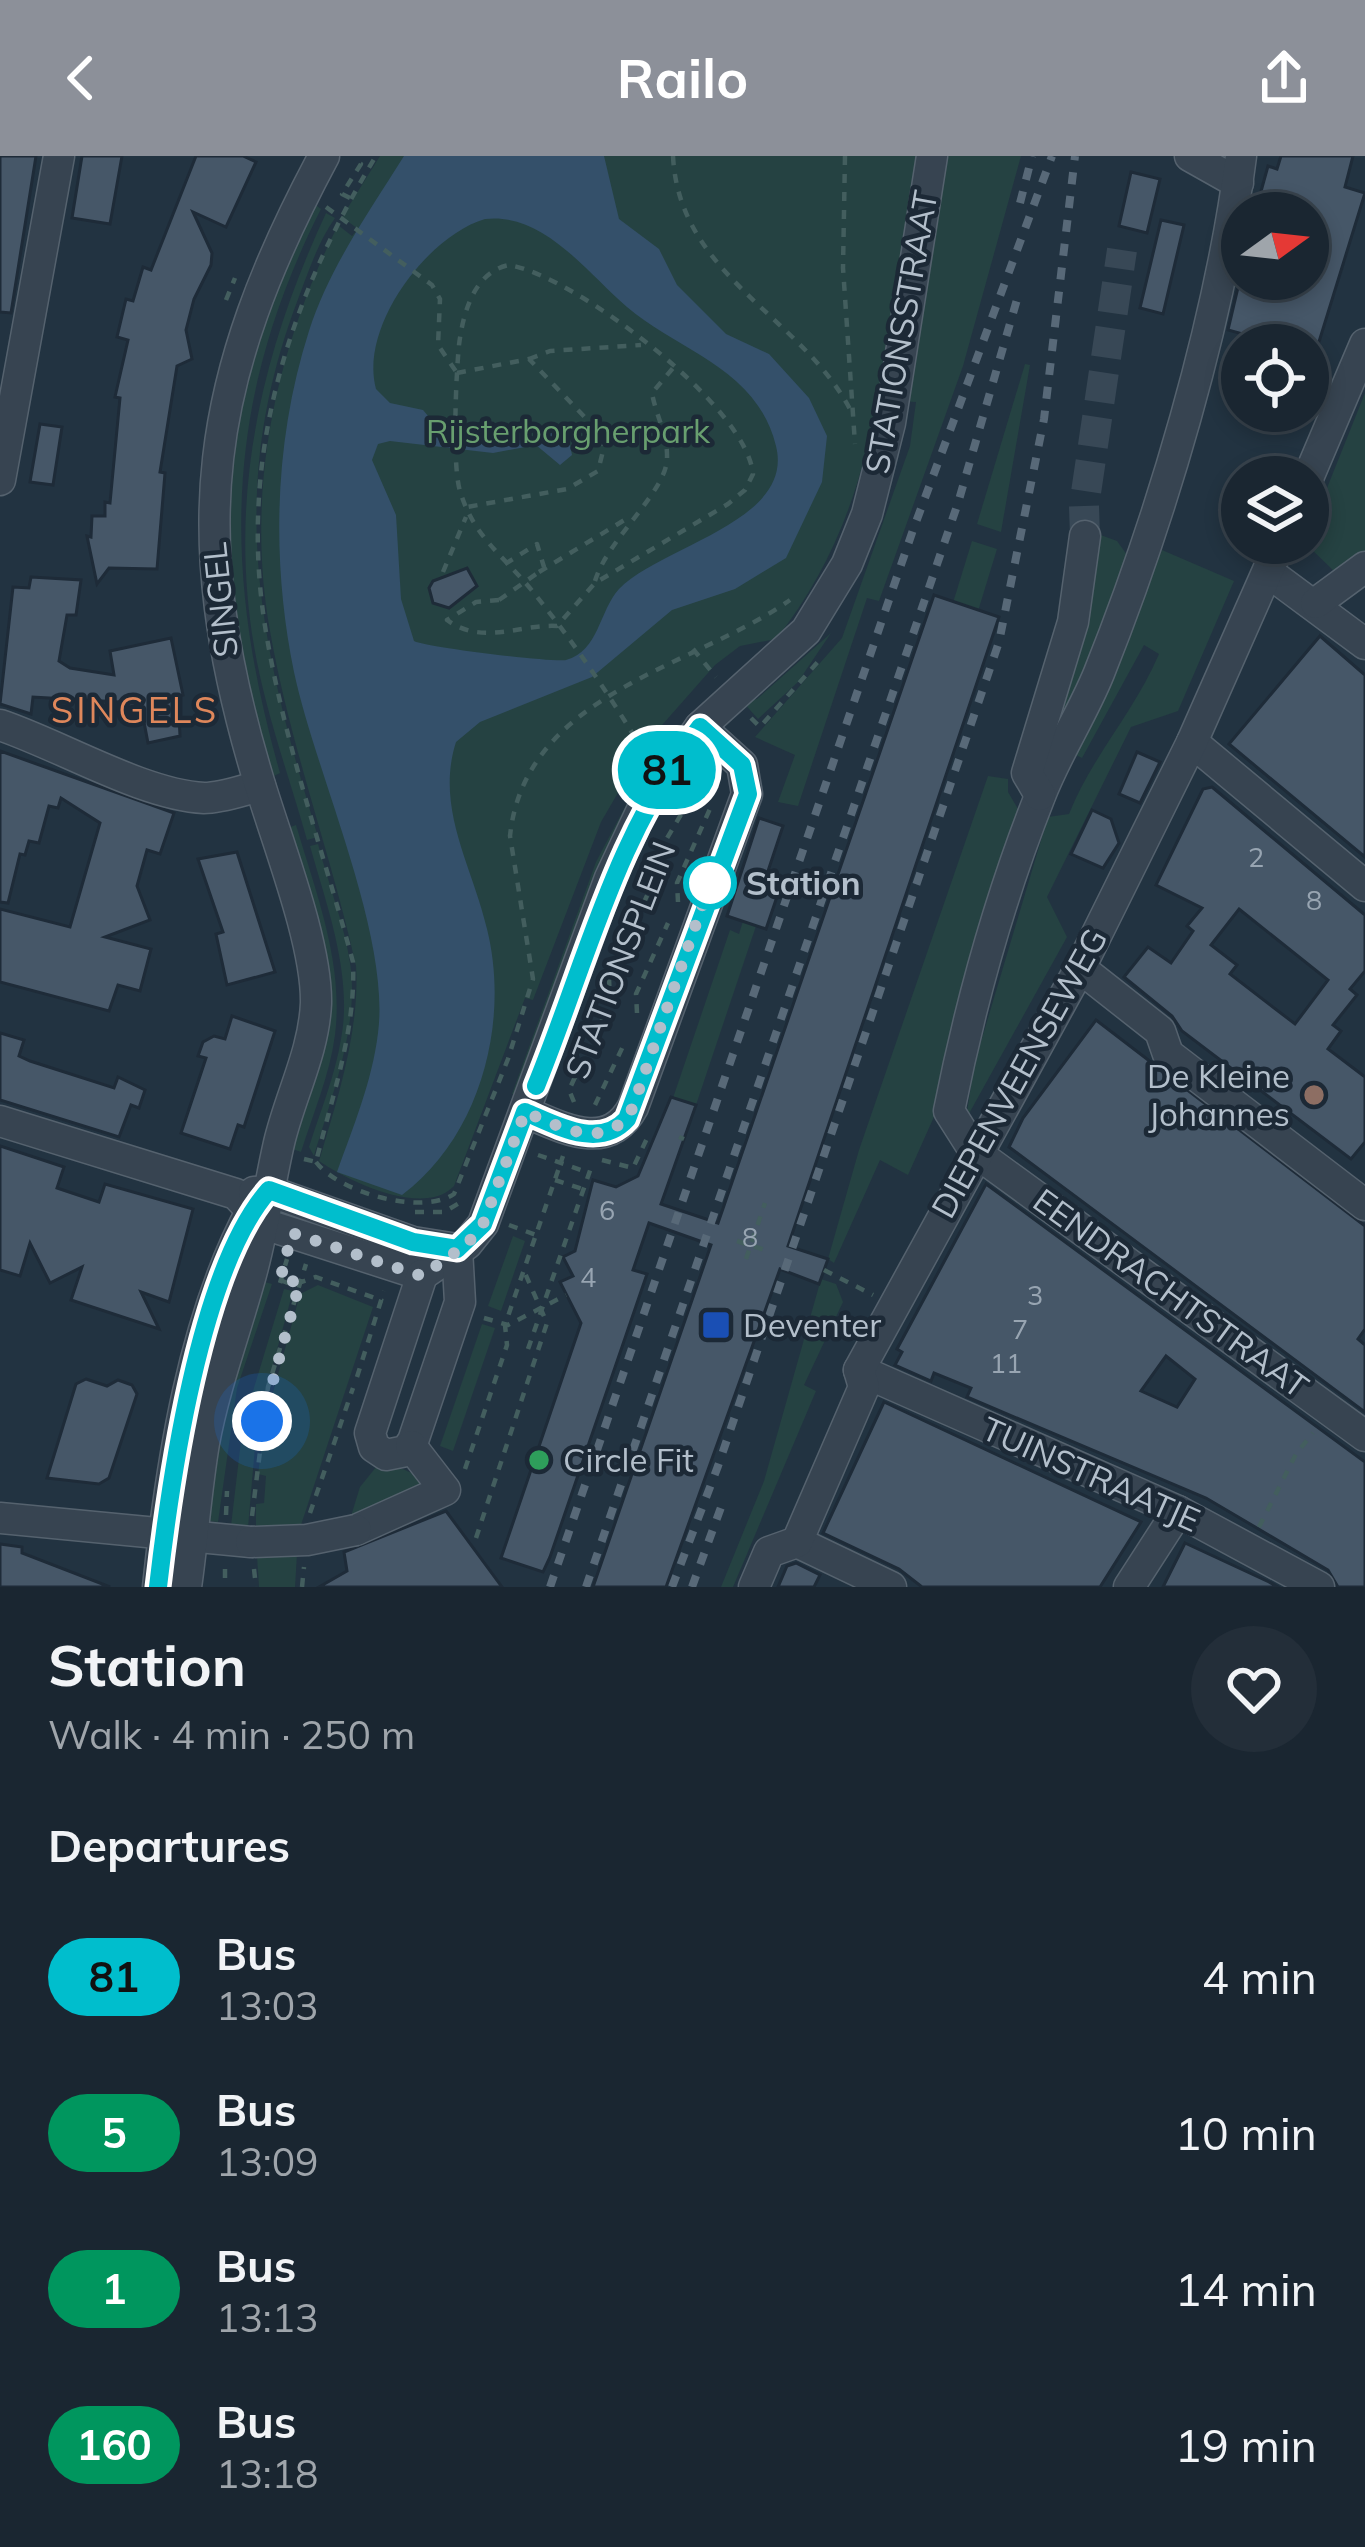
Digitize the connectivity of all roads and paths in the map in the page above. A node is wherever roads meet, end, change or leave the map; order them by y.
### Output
1 (58, 156) edge
2 (376, 156) edge
3 (673, 156) edge
4 (845, 156) edge
5 (932, 156) edge
6 (1190, 156) edge
7 (334, 157) edge
8 (1240, 170) edge
9 (336, 187) dead end
10 (350, 198) junction
11 (340, 220) junction
12 (316, 225) dead end
13 (1365, 344) edge
14 (644, 345) junction
15 (529, 359) junction
16 (673, 368) junction
17 (457, 373) junction
18 (854, 418) junction
19 (856, 448) dead end
20 (1317, 456) edge
21 (0, 480) edge
22 (466, 510) junction
23 (631, 516) junction
24 (1085, 536) tunnel mouth
25 (506, 564) junction
26 (1271, 564) edge
27 (1280, 564) edge
28 (1365, 567) edge
29 (542, 569) junction
30 (443, 572) dead end
31 (595, 583) junction
32 (802, 589) dead end
33 (1316, 603) junction
34 (557, 626) junction
35 (1365, 644) edge
36 (607, 698) junction
37 (0, 725) edge
38 (700, 727) junction
39 (1192, 742) junction
40 (646, 756) dead end
41 (723, 783) dead end
42 (260, 786) junction
43 (718, 793) dead end
44 (1040, 795) junction
45 (320, 840) junction
46 (306, 844) dead end
47 (1365, 886) edge
48 (678, 902) dead end
49 (669, 923) dead end
50 (1080, 968) junction
51 (341, 1008) dead end
52 (637, 1016) dead end
53 (628, 1036) dead end
54 (323, 1096) dead end
55 (525, 1112) junction
56 (0, 1120) edge
57 (572, 1131) junction
58 (478, 1133) junction
59 (488, 1136) dead end
60 (308, 1139) dead end
61 (975, 1152) junction
62 (593, 1161) dead end
63 (316, 1162) junction
64 (561, 1162) junction
65 (589, 1173) junction
66 (555, 1180) junction
67 (586, 1190) junction
68 (765, 1203) dead end
69 (1365, 1205) edge
70 (263, 1210) junction
71 (498, 1221) dead end
72 (536, 1234) junction
73 (736, 1241) dead end
74 (751, 1246) junction
75 (457, 1249) junction
76 (765, 1250) dead end
77 (746, 1259) dead end
78 (306, 1263) dead end
79 (824, 1270) dead end
80 (524, 1271) junction
81 (422, 1276) junction
82 (280, 1280) junction
83 (300, 1282) junction
84 (385, 1288) dead end
85 (566, 1295) dead end
86 (371, 1297) dead end
87 (274, 1300) dead end
88 (892, 1304) junction
89 (543, 1307) junction
90 (505, 1325) junction
91 (528, 1349) dead end
92 (359, 1370) dead end
93 (859, 1370) junction
94 (354, 1385) dead end
95 (1331, 1410) junction
96 (1365, 1436) edge
97 (410, 1446) junction
98 (228, 1481) dead end
99 (445, 1490) junction
100 (169, 1492) junction
101 (1178, 1511) junction
102 (0, 1518) edge
103 (112, 1527) junction
104 (308, 1531) dead end
105 (208, 1537) junction
106 (476, 1538) dead end
107 (797, 1542) junction
108 (1249, 1546) junction
109 (306, 1550) dead end
110 (168, 1583) edge
111 (302, 1587) edge
112 (754, 1587) edge
113 (891, 1587) edge
114 (1129, 1587) edge
115 (1318, 1587) edge

1 - 21 street
2 - 10 path
3 - 18 path
4 - 18 path
5 - 38 street, STATIONSSTRAAT
6 - 8 street
7 - 9 path
7 - 10 path
7 - 42 street, SINGEL
8 - 44 street
10 - 11 path
11 - 12 path
11 - 17 path
11 - 45 path
13 - 20 street
14 - 15 path
14 - 16 path
14 - 17 path
15 - 17 path
15 - 22 path
16 - 23 path
16 - 31 path
17 - 22 path
18 - 19 path
22 - 25 path
22 - 30 path
23 - 29 path
23 - 31 path
24 - 44 street
25 - 29 path
25 - 34 path
26 - 39 street, DIEPENVEENSEWEG
27 - 33 street
28 - 33 street
29 - 34 path, bridge
31 - 34 path
32 - 36 path
33 - 35 street
34 - 36 path
36 - 40 path
36 - 58 path
37 - 42 street
38 - 55 street, STATIONSSTRAAT
38 - 57 street, STATIONSPLEIN
39 - 47 street
39 - 50 street, DIEPENVEENSEWEG
41 - 53 path, STATIONSPLEIN
42 - 70 street, SINGEL
43 - 48 path, STATIONSPLEIN
44 - 61 street
45 - 46 path
45 - 63 path
49 - 52 path, STATIONSPLEIN
50 - 61 street, DIEPENVEENSEWEG
50 - 69 street
51 - 54 path
55 - 57 street
55 - 75 street, STATIONSSTRAAT
56 - 70 street
57 - 64 path
58 - 59 path
58 - 63 path
60 - 63 path
61 - 88 street, DIEPENVEENSEWEG
61 - 95 street, EENDRACHTSTRAAT
62 - 65 path
64 - 65 path
64 - 66 path
65 - 67 path
66 - 67 path
66 - 72 path
67 - 89 path
68 - 74 path
70 - 75 street
70 - 81 street
70 - 82 path
70 - 100 street, SINGEL
70 - 105 street, SINGEL
71 - 72 path
72 - 80 path
73 - 74 path
74 - 76 path
74 - 77 path
75 - 81 street, STATIONSSTRAAT
75 - 97 street
78 - 83 path
79 - 88 path
80 - 89 path
80 - 90 path
81 - 97 street
82 - 83 path
82 - 87 path
83 - 86 path
83 - 105 path
84 - 92 path
85 - 89 path
88 - 93 street, DIEPENVEENSEWEG
89 - 90 path
89 - 91 path
89 - 106 path
90 - 99 path
93 - 101 street, TUINSTRAATJE
93 - 107 street, DIEPENVEENSEWEG
94 - 104 path
95 - 96 street, EENDRACHTSTRAAT
95 - 108 path
97 - 99 street
98 - 105 path
99 - 105 street, bridge
100 - 103 street
100 - 105 street, SINGEL
101 - 108 street, TUINSTRAATJE
101 - 114 street
102 - 103 street
103 - 105 street
103 - 110 street
105 - 110 street
107 - 112 street, DIEPENVEENSEWEG
107 - 113 street
108 - 115 street, TUINSTRAATJE
109 - 111 path

